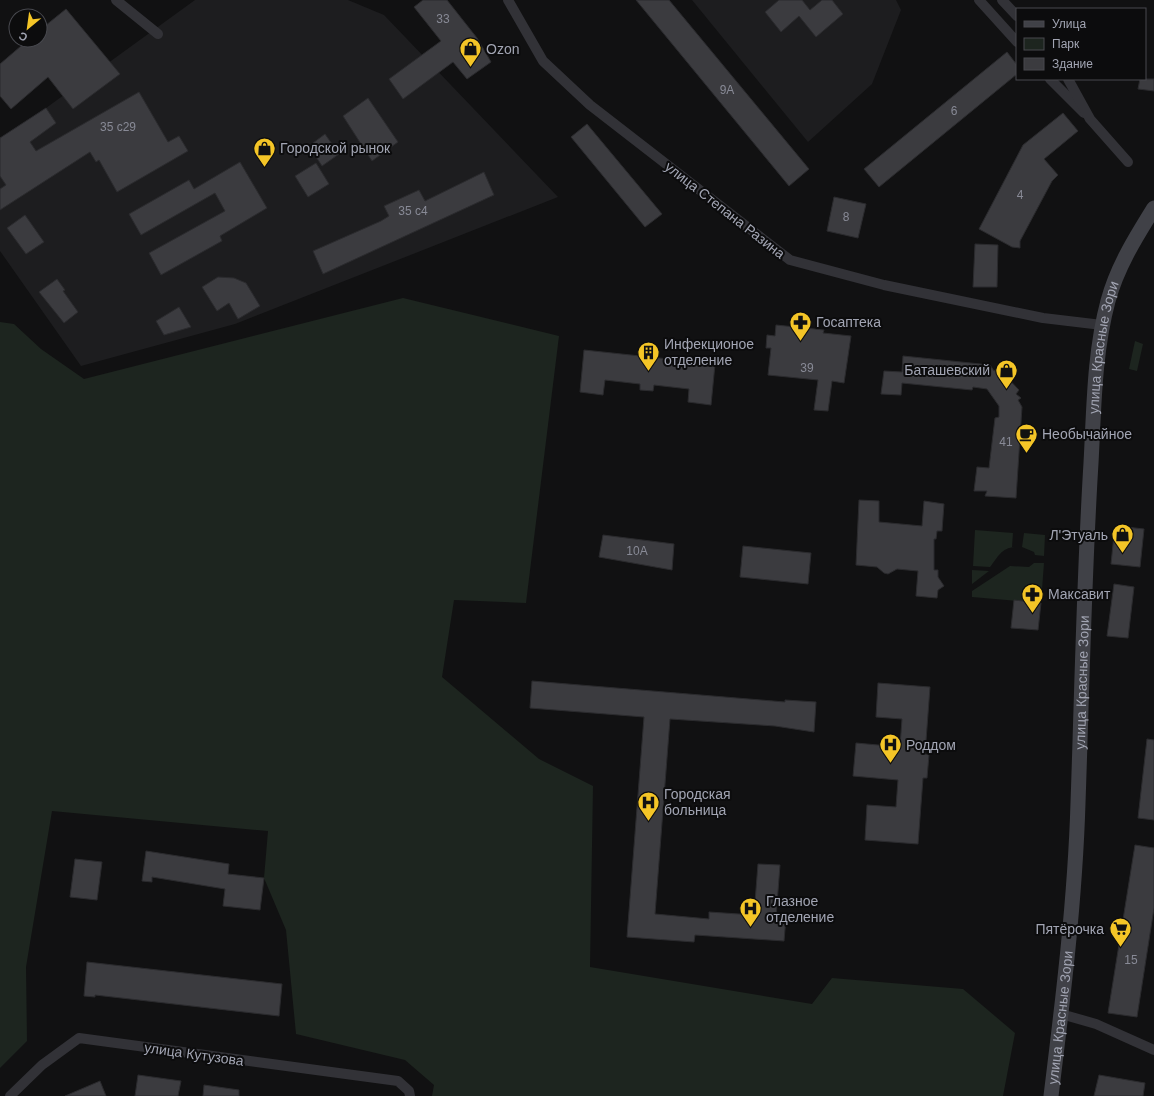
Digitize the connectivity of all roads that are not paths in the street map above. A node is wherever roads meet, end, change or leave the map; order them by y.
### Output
1 (116, 0) edge
2 (508, 0) edge
3 (979, 0) edge
4 (1002, 0) edge
5 (1016, 15) edge
6 (158, 34) dead end
7 (1016, 41) edge
8 (1051, 80) edge
9 (1069, 80) edge
10 (1090, 119) junction
11 (1128, 162) dead end
12 (1154, 208) edge
13 (1102, 325) junction
14 (1061, 1014) junction
15 (1154, 1050) edge
16 (10, 1096) edge
17 (410, 1096) edge
18 (1051, 1096) edge

1 - 6 street
2 - 13 street, улица Степана Разина
3 - 7 street
4 - 5 street
8 - 10 street
9 - 10 street
10 - 11 street
12 - 13 main road, улица Красные Зори
13 - 14 main road, улица Красные Зори
14 - 15 street
14 - 18 main road, улица Красные Зори
16 - 17 street, улица Кутузова

